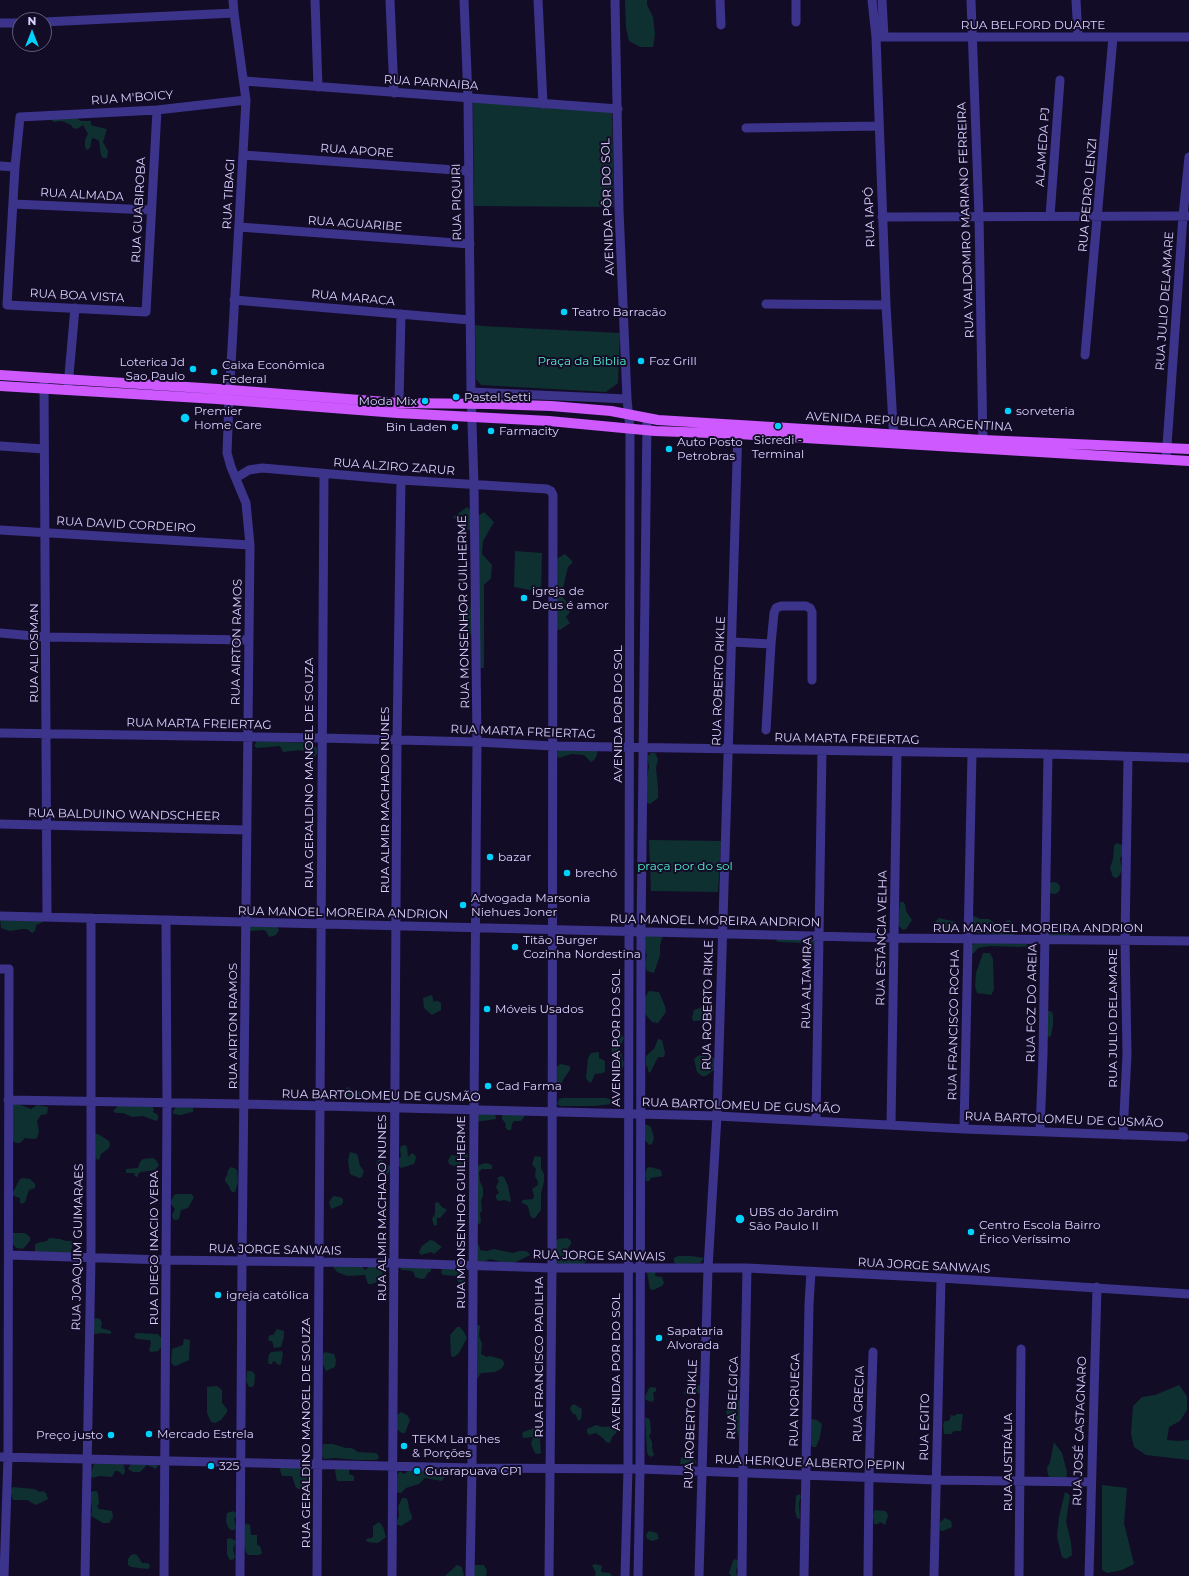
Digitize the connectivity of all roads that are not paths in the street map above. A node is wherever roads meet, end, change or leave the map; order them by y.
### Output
1 (234, 0) edge
2 (315, 0) edge
3 (390, 0) edge
4 (464, 0) edge
5 (538, 0) edge
6 (615, 0) edge
7 (720, 0) edge
8 (796, 0) edge
9 (872, 0) edge
10 (882, 0) edge
11 (971, 0) edge
12 (1076, 0) edge
13 (234, 13) junction
14 (52, 22) edge
15 (796, 22) dead end
16 (0, 23) edge
17 (12, 23) edge
18 (721, 24) dead end
19 (880, 37) junction
20 (973, 37) junction
21 (1078, 37) junction
22 (1113, 37) junction
23 (1189, 37) edge
24 (1060, 80) dead end
25 (244, 81) junction
26 (318, 87) junction
27 (394, 93) junction
28 (468, 98) junction
29 (246, 100) junction
30 (543, 104) junction
31 (618, 109) junction
32 (157, 110) junction
33 (879, 126) junction
34 (746, 128) dead end
35 (243, 155) junction
36 (1189, 157) edge
37 (0, 166) edge
38 (15, 167) junction
39 (469, 171) junction
40 (13, 204) junction
41 (151, 210) junction
42 (979, 216) junction
43 (1050, 216) junction
44 (1098, 216) junction
45 (1186, 216) edge
46 (882, 217) junction
47 (239, 227) junction
48 (470, 244) junction
49 (234, 300) junction
50 (766, 304) dead end
51 (886, 304) junction
52 (75, 308) junction
53 (146, 312) joint
54 (401, 314) junction
55 (470, 320) junction
56 (1085, 355) dead end
57 (0, 376) edge
58 (44, 379) junction
59 (0, 386) edge
60 (68, 386) junction
61 (44, 389) junction
62 (471, 392) junction
63 (229, 395) junction
64 (627, 399) junction
65 (399, 403) junction
66 (471, 404) junction
67 (629, 414) junction
68 (472, 417) junction
69 (647, 419) junction
70 (630, 429) junction
71 (738, 429) junction
72 (647, 430) junction
73 (894, 439) junction
74 (983, 445) junction
75 (0, 446) edge
76 (1167, 448) junction
77 (44, 449) junction
78 (1189, 449) edge
79 (1166, 460) junction
80 (1189, 461) edge
81 (324, 474) junction
82 (236, 478) junction
83 (401, 480) junction
84 (474, 485) junction
85 (551, 491) joint
86 (0, 530) edge
87 (44, 533) junction
88 (250, 545) junction
89 (0, 633) edge
90 (45, 637) junction
91 (249, 640) junction
92 (732, 642) junction
93 (771, 644) junction
94 (812, 680) dead end
95 (766, 730) dead end
96 (0, 733) edge
97 (46, 734) junction
98 (248, 737) junction
99 (322, 738) junction
100 (397, 740) junction
101 (477, 742) junction
102 (553, 746) junction
103 (630, 748) junction
104 (642, 748) junction
105 (728, 750) junction
106 (822, 751) junction
107 (896, 752) junction
108 (972, 753) junction
109 (1048, 754) junction
110 (1128, 757) junction
111 (1189, 758) edge
112 (0, 824) edge
113 (47, 826) junction
114 (247, 830) junction
115 (0, 916) edge
116 (47, 916) junction
117 (91, 918) junction
118 (166, 920) junction
119 (245, 922) junction
120 (320, 924) junction
121 (396, 926) junction
122 (475, 928) junction
123 (552, 929) junction
124 (629, 931) junction
125 (641, 932) junction
126 (722, 933) junction
127 (820, 936) junction
128 (894, 938) junction
129 (968, 939) junction
130 (1045, 940) junction
131 (1125, 940) junction
132 (1189, 941) edge
133 (5, 969) edge
134 (8, 1100) junction
135 (91, 1102) junction
136 (167, 1104) junction
137 (244, 1104) junction
138 (320, 1106) junction
139 (394, 1108) junction
140 (474, 1110) junction
141 (552, 1112) junction
142 (628, 1114) junction
143 (640, 1114) junction
144 (717, 1116) junction
145 (816, 1121) junction
146 (891, 1124) junction
147 (964, 1129) junction
148 (1040, 1131) junction
149 (1123, 1135) junction
150 (1184, 1137) dead end
151 (9, 1255) junction
152 (91, 1258) junction
153 (166, 1260) junction
154 (242, 1262) junction
155 (320, 1263) junction
156 (394, 1263) junction
157 (473, 1266) junction
158 (552, 1268) junction
159 (628, 1268) junction
160 (708, 1268) junction
161 (748, 1268) junction
162 (641, 1269) junction
163 (811, 1272) junction
164 (941, 1278) junction
165 (1097, 1287) junction
166 (1189, 1294) edge
167 (1021, 1349) dead end
168 (873, 1352) dead end
169 (4, 1457) edge
170 (86, 1459) junction
171 (165, 1461) junction
172 (241, 1463) junction
173 (318, 1465) junction
174 (391, 1466) junction
175 (472, 1468) junction
176 (551, 1468) junction
177 (628, 1469) junction
178 (640, 1470) junction
179 (701, 1471) junction
180 (743, 1472) junction
181 (806, 1475) junction
182 (869, 1477) junction
183 (936, 1480) junction
184 (1020, 1481) junction
185 (1090, 1482) junction
186 (4, 1576) edge
187 (85, 1576) edge
188 (164, 1576) edge
189 (240, 1576) edge
190 (317, 1576) edge
191 (392, 1576) edge
192 (470, 1576) edge
193 (549, 1576) edge
194 (625, 1576) edge
195 (638, 1576) edge
196 (699, 1576) edge
197 (742, 1576) edge
198 (804, 1576) edge
199 (868, 1576) edge
200 (934, 1576) edge
201 (1019, 1576) edge
202 (1089, 1576) edge

1 - 13 street, RUA TIBAGI
2 - 26 street
3 - 27 street
4 - 28 street, RUA PIQUIRI
5 - 30 street
6 - 31 street, AVENIDA PÔR DO SOL
7 - 18 street
8 - 15 street
9 - 19 street, RUA IAPÓ
10 - 19 street, RUA IAPÓ
11 - 20 street, RUA VALDOMIRO MARIANO FERREIRA
12 - 21 street
13 - 14 street
13 - 25 street, RUA TIBAGI
16 - 17 street
19 - 20 street, RUA BELFORD DUARTE
19 - 33 street, RUA IAPÓ
20 - 21 street, RUA BELFORD DUARTE
20 - 42 street, RUA VALDOMIRO MARIANO FERREIRA
21 - 22 street, RUA BELFORD DUARTE
22 - 23 street, RUA BELFORD DUARTE
22 - 44 street, RUA PEDRO LENZI
24 - 43 street, ALAMEDA PJ
25 - 26 street, RUA PARNAIBA
25 - 29 street, RUA TIBAGI
26 - 27 street, RUA PARNAIBA
27 - 28 street, RUA PARNAIBA
28 - 30 street, RUA PARNAIBA
28 - 39 street, RUA PIQUIRI
29 - 32 street, RUA M'BOICY
29 - 35 street, RUA TIBAGI
30 - 31 street, RUA PARNAIBA
31 - 64 street, AVENIDA PÔR DO SOL
32 - 38 street, RUA M'BOICY
32 - 41 street, RUA GUABIROBA
33 - 34 street
33 - 46 street, RUA IAPÓ
35 - 39 street, RUA APORE
35 - 47 street, RUA TIBAGI
36 - 45 street, RUA JULIO DELAMARE
37 - 38 street
38 - 40 street
39 - 48 street, RUA PIQUIRI
40 - 41 street, RUA ALMADA
40 - 52 street, RUA BOA VISTA
41 - 53 street, RUA GUABIROBA
42 - 43 street
42 - 46 street
42 - 74 street, RUA VALDOMIRO MARIANO FERREIRA
43 - 44 street
44 - 45 street
44 - 56 street, RUA PEDRO LENZI
45 - 76 street, RUA JULIO DELAMARE
46 - 51 street, RUA IAPÓ
47 - 48 street, RUA AGUARIBE
47 - 49 street, RUA TIBAGI
48 - 55 street, RUA PIQUIRI
49 - 54 street, RUA MARACA
49 - 63 street, RUA TIBAGI
50 - 51 street
51 - 73 street, RUA IAPÓ
52 - 53 street, RUA BOA VISTA
52 - 60 street
54 - 55 street, RUA MARACA
54 - 65 street
55 - 62 street, RUA PIQUIRI
57 - 58 main road
58 - 60 main road
58 - 61 street, RUA ALI OSMAN
59 - 61 main road
60 - 61 main road
60 - 63 main road
61 - 77 street, RUA ALI OSMAN
62 - 64 street
62 - 66 street, RUA PIQUIRI
63 - 65 main road, AVENIDA REPUBLICA ARGENTINA
63 - 68 main road, AVENIDA REPUBLICA ARGENTINA
63 - 82 street, RUA TIBAGI
64 - 67 street, AVENIDA PÔR DO SOL
65 - 66 main road, AVENIDA REPUBLICA ARGENTINA
66 - 67 main road, AVENIDA REPUBLICA ARGENTINA
66 - 68 street, RUA PIQUIRI
67 - 69 main road, AVENIDA REPUBLICA ARGENTINA
67 - 70 street, AVENIDA POR DO SOL
68 - 70 main road, AVENIDA REPUBLICA ARGENTINA
68 - 84 street, RUA MONSENHOR GUILHERME
69 - 71 main road, AVENIDA REPUBLICA ARGENTINA
69 - 72 street, AVENIDA POR DO SOL
70 - 72 main road, AVENIDA REPUBLICA ARGENTINA
70 - 103 street, AVENIDA POR DO SOL
71 - 72 main road, AVENIDA REPUBLICA ARGENTINA
71 - 73 main road, AVENIDA REPUBLICA ARGENTINA
71 - 92 street, RUA ROBERTO RIKLE
72 - 104 street, AVENIDA POR DO SOL
73 - 74 main road, AVENIDA REPUBLICA ARGENTINA
74 - 76 main road, AVENIDA REPUBLICA ARGENTINA
74 - 79 main road, AVENIDA REPUBLICA ARGENTINA
75 - 77 street
76 - 78 main road, AVENIDA REPUBLICA ARGENTINA
76 - 79 street, RUA JULIO DELAMARE
77 - 87 street, RUA ALI OSMAN
79 - 80 main road, AVENIDA REPUBLICA ARGENTINA
81 - 82 street, RUA ALZIRO ZARUR
81 - 83 street, RUA ALZIRO ZARUR
81 - 99 street, RUA GERALDINO MANOEL DE SOUZA
82 - 88 street, RUA AIRTON RAMOS
83 - 84 street, RUA ALZIRO ZARUR
83 - 100 street, RUA ALMIR MACHADO NUNES
84 - 85 street, RUA ALZIRO ZARUR
84 - 101 street, RUA MONSENHOR GUILHERME
85 - 102 street, RUA FRANCISCO PADILHA
86 - 87 street, RUA DAVID CORDEIRO
87 - 88 street, RUA DAVID CORDEIRO
87 - 90 street, RUA ALI OSMAN
88 - 91 street, RUA AIRTON RAMOS
89 - 90 street
90 - 91 street
90 - 97 street, RUA ALI OSMAN
91 - 98 street, RUA AIRTON RAMOS
92 - 93 street
92 - 105 street, RUA ROBERTO RIKLE
93 - 94 street
93 - 95 street
96 - 97 street, RUA MARTA FREIERTAG
97 - 98 street, RUA MARTA FREIERTAG
97 - 113 street, RUA ALI OSMAN
98 - 99 street, RUA MARTA FREIERTAG
98 - 114 street, RUA AIRTON RAMOS
99 - 100 street, RUA MARTA FREIERTAG
99 - 120 street, RUA GERALDINO MANOEL DE SOUZA
100 - 101 street, RUA MARTA FREIERTAG
100 - 121 street, RUA ALMIR MACHADO NUNES
101 - 102 street, RUA MARTA FREIERTAG
101 - 122 street, RUA MONSENHOR GUILHERME
102 - 103 street, RUA MARTA FREIERTAG
102 - 123 street, RUA FRANCISCO PADILHA
103 - 104 street, RUA MARTA FREIERTAG
103 - 124 street, AVENIDA POR DO SOL
104 - 105 street, RUA MARTA FREIERTAG
104 - 125 street, AVENIDA POR DO SOL
105 - 106 street, RUA MARTA FREIERTAG
105 - 126 street, RUA ROBERTO RIKLE
106 - 107 street, RUA MARTA FREIERTAG
106 - 127 street, RUA ALTAMIRA
107 - 108 street, RUA MARTA FREIERTAG
107 - 128 street, RUA ESTÂNCIA VELHA
108 - 109 street, RUA MARTA FREIERTAG
108 - 129 street, RUA FRANCISCO ROCHA
109 - 110 street, RUA MARTA FREIERTAG
109 - 130 street, RUA FOZ DO AREIA
110 - 111 street, RUA MARTA FREIERTAG
110 - 131 street, RUA JULIO DELAMARE
112 - 113 street, RUA BALDUINO WANDSCHEER
113 - 114 street, RUA BALDUINO WANDSCHEER
113 - 116 street, RUA ALI OSMAN
114 - 119 street, RUA AIRTON RAMOS
115 - 116 street, RUA MANOEL MOREIRA ANDRION
116 - 117 street, RUA MANOEL MOREIRA ANDRION
117 - 118 street, RUA MANOEL MOREIRA ANDRION
117 - 135 street, RUA JOAQUIM GUIMARAES
118 - 119 street, RUA MANOEL MOREIRA ANDRION
118 - 136 street, RUA DIEGO INACIO VERA
119 - 120 street, RUA MANOEL MOREIRA ANDRION
119 - 137 street, RUA AIRTON RAMOS
120 - 121 street, RUA MANOEL MOREIRA ANDRION
120 - 138 street, RUA GERALDINO MANOEL DE SOUZA
121 - 122 street, RUA MANOEL MOREIRA ANDRION
121 - 139 street, RUA ALMIR MACHADO NUNES
122 - 123 street, RUA MANOEL MOREIRA ANDRION
122 - 140 street, RUA MONSENHOR GUILHERME
123 - 124 street, RUA MANOEL MOREIRA ANDRION
123 - 141 street, RUA FRANCISCO PADILHA
124 - 125 street, RUA MANOEL MOREIRA ANDRION
124 - 142 street, AVENIDA POR DO SOL
125 - 126 street, RUA MANOEL MOREIRA ANDRION
125 - 143 street, AVENIDA POR DO SOL
126 - 127 street, RUA MANOEL MOREIRA ANDRION
126 - 144 street, RUA ROBERTO RIKLE
127 - 128 street, RUA MANOEL MOREIRA ANDRION
127 - 145 street, RUA ALTAMIRA
128 - 129 street, RUA MANOEL MOREIRA ANDRION
128 - 146 street, RUA ESTÂNCIA VELHA
129 - 130 street, RUA MANOEL MOREIRA ANDRION
129 - 147 street, RUA FRANCISCO ROCHA
130 - 131 street, RUA MANOEL MOREIRA ANDRION
130 - 148 street, RUA FOZ DO AREIA
131 - 132 street, RUA MANOEL MOREIRA ANDRION
131 - 149 street, RUA JULIO DELAMARE
133 - 134 street
134 - 135 street, RUA BARTOLOMEU DE GUSMÃO
134 - 151 street
135 - 136 street, RUA BARTOLOMEU DE GUSMÃO
135 - 152 street, RUA JOAQUIM GUIMARAES
136 - 137 street, RUA BARTOLOMEU DE GUSMÃO
136 - 153 street, RUA DIEGO INACIO VERA
137 - 138 street, RUA BARTOLOMEU DE GUSMÃO
137 - 154 street, RUA AIRTON RAMOS
138 - 139 street, RUA BARTOLOMEU DE GUSMÃO
138 - 155 street, RUA GERALDINO MANOEL DE SOUZA
139 - 140 street, RUA BARTOLOMEU DE GUSMÃO
139 - 156 street, RUA ALMIR MACHADO NUNES
140 - 141 street, RUA BARTOLOMEU DE GUSMÃO
140 - 157 street, RUA MONSENHOR GUILHERME
141 - 142 street, RUA BARTOLOMEU DE GUSMÃO
141 - 158 street, RUA FRANCISCO PADILHA
142 - 143 street, RUA BARTOLOMEU DE GUSMÃO
142 - 159 street, AVENIDA POR DO SOL
143 - 144 street, RUA BARTOLOMEU DE GUSMÃO
143 - 162 street, AVENIDA POR DO SOL
144 - 145 street, RUA BARTOLOMEU DE GUSMÃO
144 - 160 street, RUA ROBERTO RIKLE
145 - 146 street, RUA BARTOLOMEU DE GUSMÃO
146 - 147 street, RUA BARTOLOMEU DE GUSMÃO
147 - 148 street, RUA BARTOLOMEU DE GUSMÃO
148 - 149 street, RUA BARTOLOMEU DE GUSMÃO
149 - 150 street, RUA BARTOLOMEU DE GUSMÃO
151 - 152 street, RUA JORGE SANWAIS
151 - 169 street
152 - 153 street, RUA JORGE SANWAIS
152 - 170 street, RUA JOAQUIM GUIMARAES
153 - 154 street, RUA JORGE SANWAIS
153 - 171 street, RUA DIEGO INACIO VERA
154 - 155 street, RUA JORGE SANWAIS
154 - 172 street, RUA AIRTON RAMOS
155 - 156 street, RUA JORGE SANWAIS
155 - 173 street, RUA GERALDINO MANOEL DE SOUZA
156 - 157 street, RUA JORGE SANWAIS
156 - 174 street, RUA ALMIR MACHADO NUNES
157 - 158 street, RUA JORGE SANWAIS
157 - 175 street, RUA MONSENHOR GUILHERME
158 - 159 street, RUA JORGE SANWAIS
158 - 176 street, RUA FRANCISCO PADILHA
159 - 162 street, RUA JORGE SANWAIS
159 - 177 street, AVENIDA POR DO SOL
160 - 161 street, RUA JORGE SANWAIS
160 - 162 street, RUA JORGE SANWAIS
160 - 179 street, RUA ROBERTO RIKLE
161 - 163 street, RUA JORGE SANWAIS
161 - 180 street, RUA BELGICA
162 - 178 street, AVENIDA POR DO SOL
163 - 164 street, RUA JORGE SANWAIS
163 - 181 street, RUA NORUEGA
164 - 165 street, RUA JORGE SANWAIS
164 - 183 street, RUA EGITO
165 - 166 street, RUA JORGE SANWAIS
165 - 185 street, RUA JOSÉ CASTAGNARO
167 - 184 street, RUA AUSTRÁLIA
168 - 182 street, RUA GRECIA
169 - 170 street, RUA HERIQUE ALBERTO PEPIN
169 - 186 street
170 - 171 street, RUA HERIQUE ALBERTO PEPIN
170 - 187 street, RUA JOAQUIM GUIMARAES
171 - 172 street, RUA HERIQUE ALBERTO PEPIN
171 - 188 street, RUA DIEGO INACIO VERA
172 - 173 street, RUA HERIQUE ALBERTO PEPIN
172 - 189 street, RUA AIRTON RAMOS
173 - 174 street, RUA HERIQUE ALBERTO PEPIN
173 - 190 street, RUA GERALDINO MANOEL DE SOUZA
174 - 175 street, RUA HERIQUE ALBERTO PEPIN
174 - 191 street, RUA ALMIR MACHADO NUNES
175 - 176 street, RUA HERIQUE ALBERTO PEPIN
175 - 192 street, RUA MONSENHOR GUILHERME
176 - 177 street, RUA HERIQUE ALBERTO PEPIN
176 - 193 street, RUA FRANCISCO PADILHA
177 - 178 street, RUA HERIQUE ALBERTO PEPIN
177 - 194 street, AVENIDA POR DO SOL
178 - 179 street, RUA HERIQUE ALBERTO PEPIN
178 - 195 street, AVENIDA POR DO SOL
179 - 180 street, RUA HERIQUE ALBERTO PEPIN
179 - 196 street, RUA ROBERTO RIKLE
180 - 181 street, RUA HERIQUE ALBERTO PEPIN
180 - 197 street, RUA BELGICA
181 - 182 street, RUA HERIQUE ALBERTO PEPIN
181 - 198 street, RUA NORUEGA
182 - 183 street, RUA HERIQUE ALBERTO PEPIN
182 - 199 street, RUA GRECIA
183 - 184 street, RUA HERIQUE ALBERTO PEPIN
183 - 200 street, RUA EGITO
184 - 185 street, RUA HERIQUE ALBERTO PEPIN
184 - 201 street, RUA AUSTRÁLIA
185 - 202 street, RUA JOSÉ CASTAGNARO

